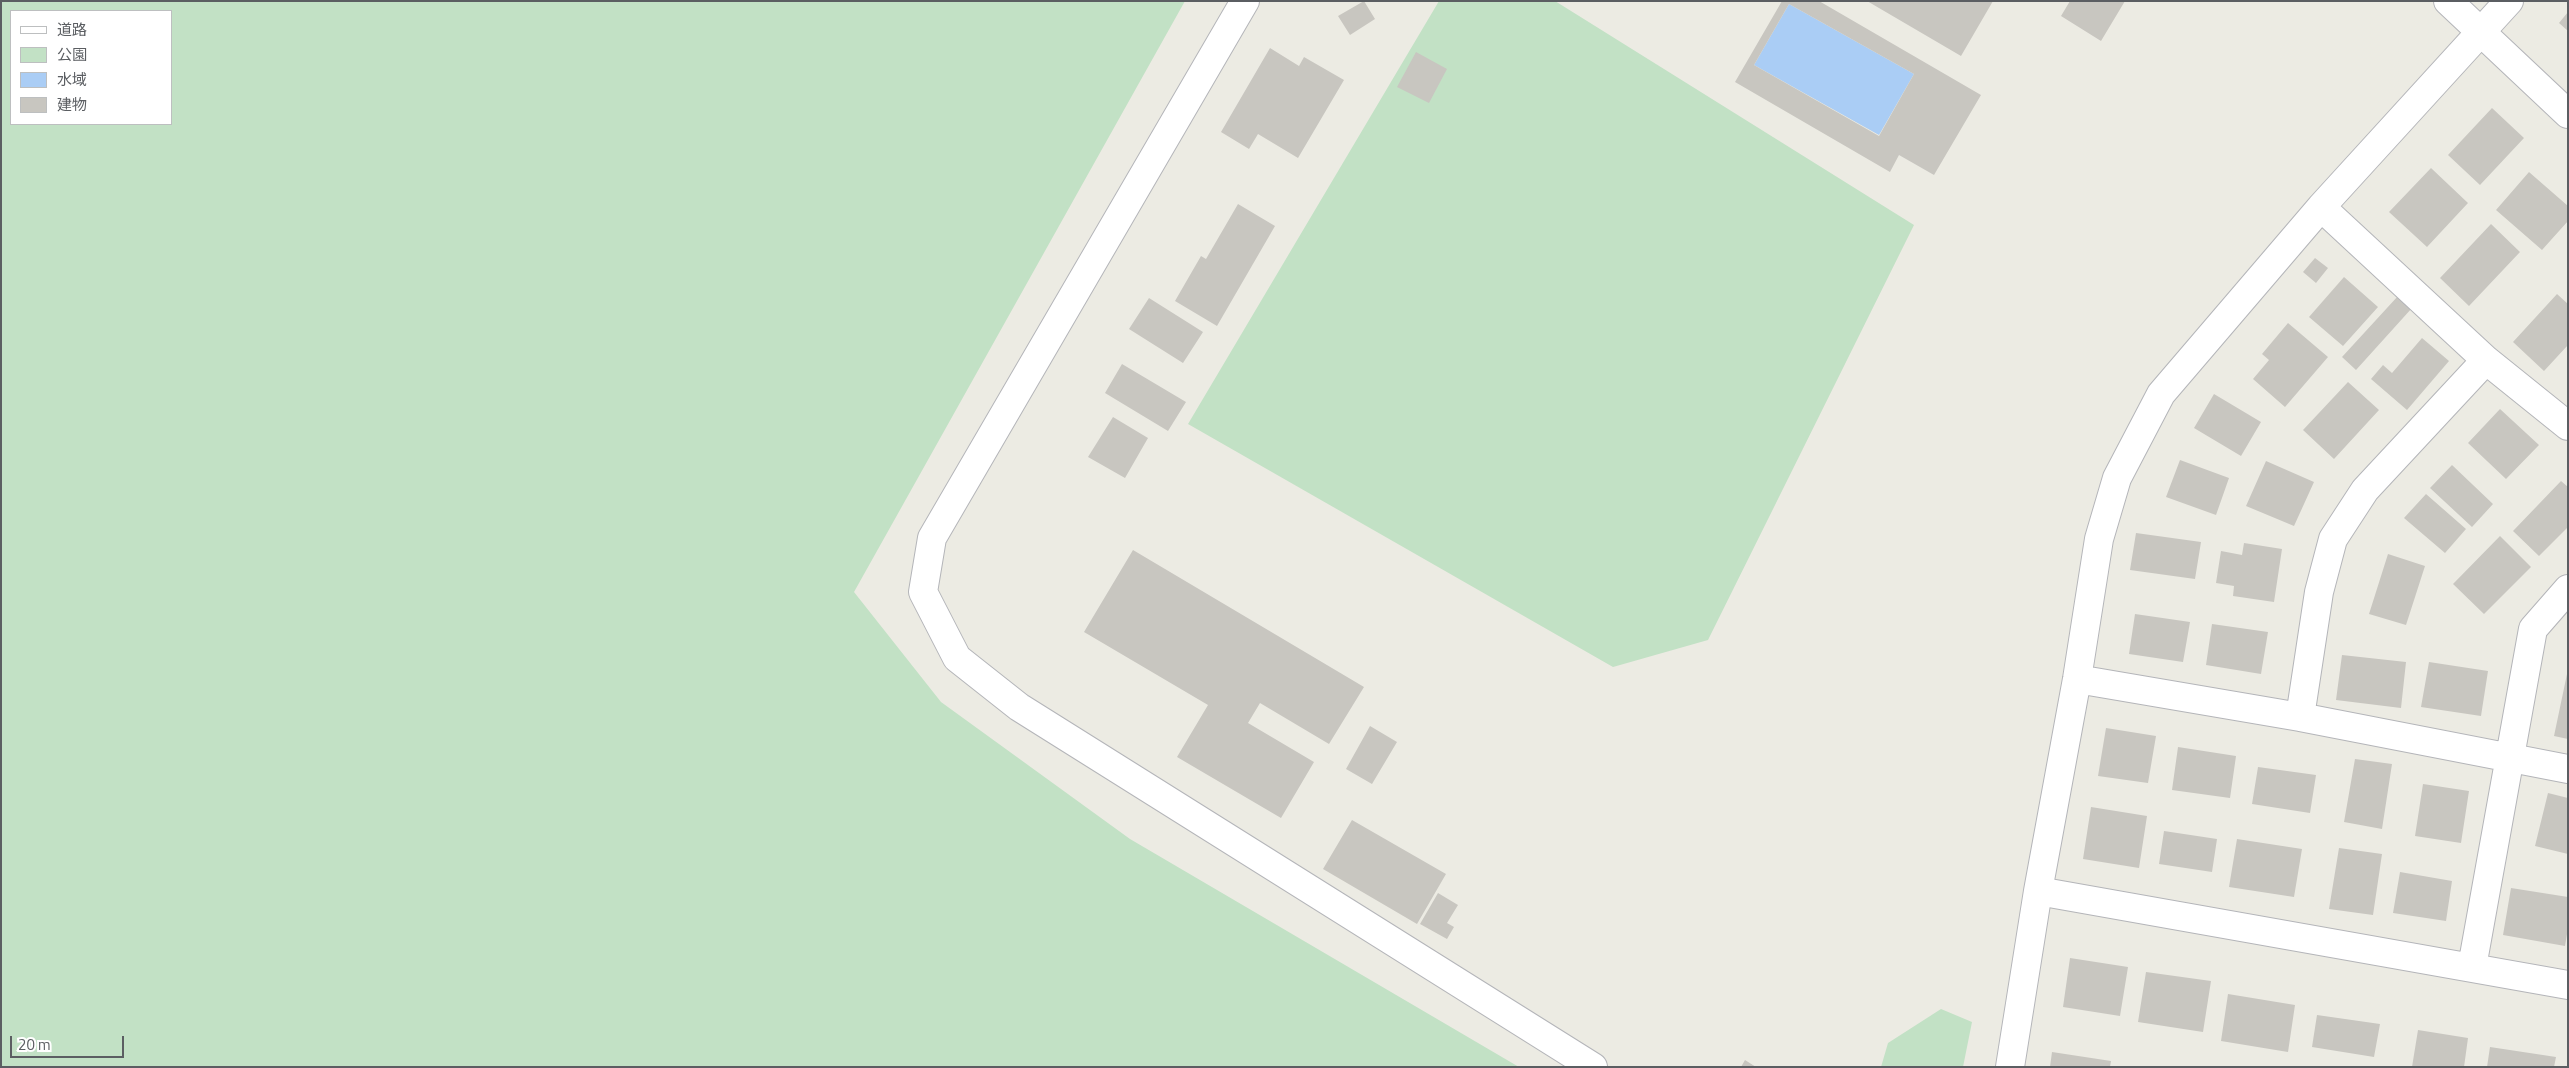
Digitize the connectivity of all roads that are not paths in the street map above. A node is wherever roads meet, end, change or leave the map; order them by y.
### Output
1 (1245, 1) edge
2 (2448, 1) edge
3 (2509, 1) edge
4 (2481, 32) junction
5 (2568, 114) edge
6 (2321, 207) junction
7 (2486, 360) junction
8 (2568, 426) edge
9 (2568, 589) edge
10 (2077, 679) junction
11 (2300, 717) junction
12 (2509, 758) junction
13 (2568, 769) edge
14 (2038, 891) junction
15 (2472, 968) junction
16 (2568, 985) edge
17 (1593, 1067) edge
18 (2010, 1067) edge

1 - 17 street
2 - 4 street
3 - 4 street
4 - 5 street
4 - 6 street
6 - 7 street
6 - 10 street
7 - 8 street
7 - 11 street
9 - 12 street
10 - 11 street
10 - 14 street
11 - 12 street
12 - 13 street
12 - 15 street
14 - 15 street
14 - 18 street
15 - 16 street

